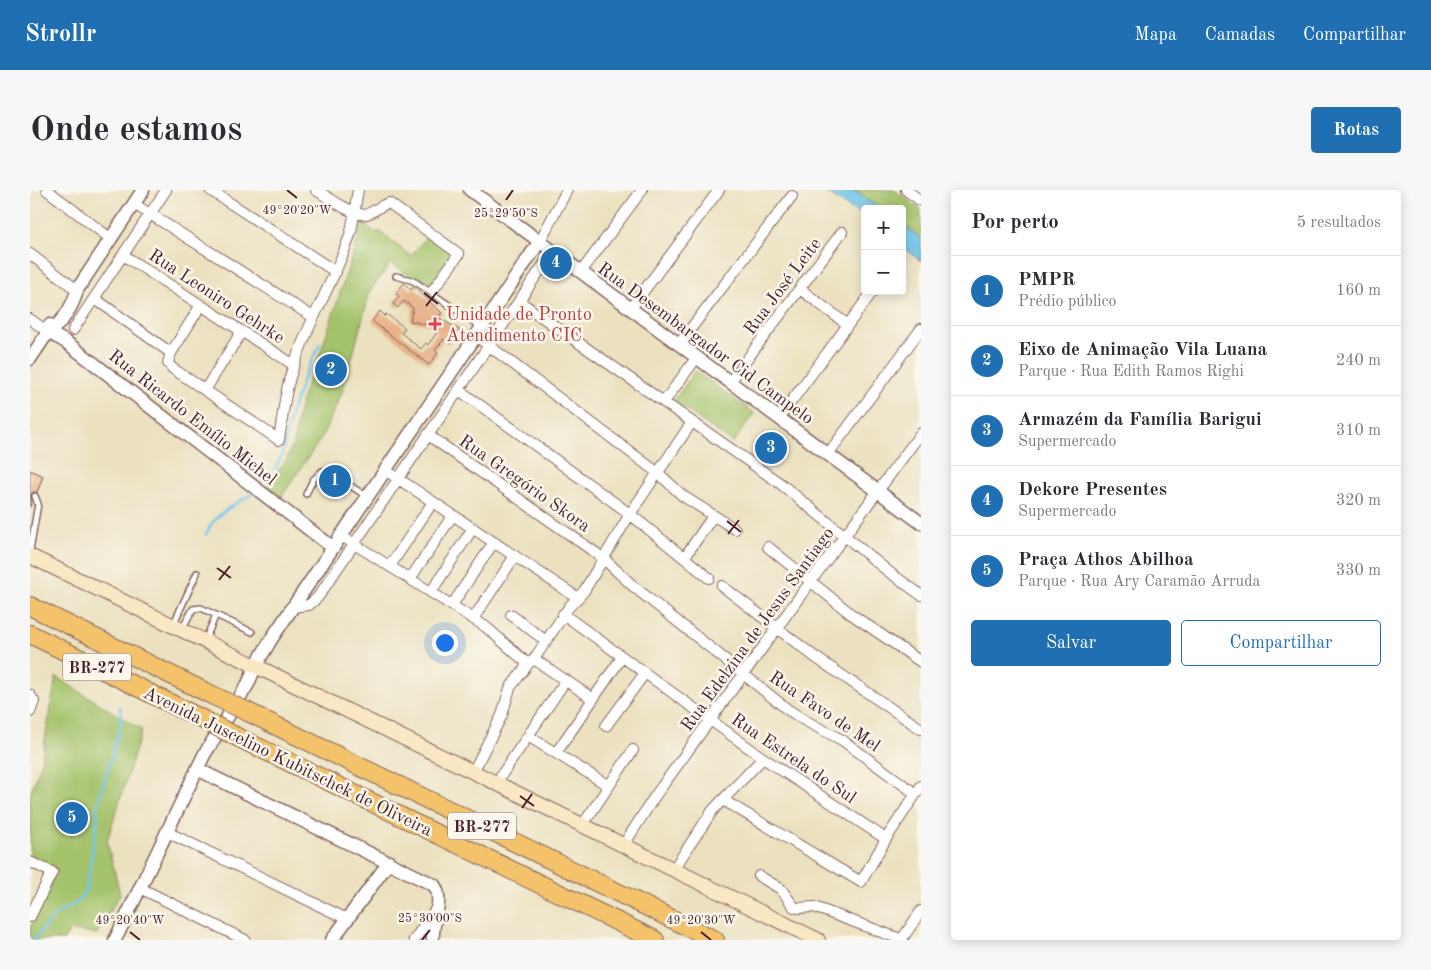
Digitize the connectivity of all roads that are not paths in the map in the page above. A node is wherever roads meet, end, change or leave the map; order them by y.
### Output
1 (47, 190) edge
2 (143, 190) edge
3 (166, 190) edge
4 (210, 190) edge
5 (316, 190) edge
6 (358, 190) edge
7 (567, 190) edge
8 (642, 190) edge
9 (719, 190) edge
10 (906, 190) edge
11 (473, 191) edge
12 (792, 196) dead end
13 (921, 201) edge
14 (134, 204) junction
15 (354, 212) junction
16 (150, 214) junction
17 (842, 232) dead end
18 (111, 239) junction
19 (540, 241) junction
20 (553, 251) junction
21 (30, 254) edge
22 (123, 254) junction
23 (336, 272) junction
24 (581, 272) junction
25 (396, 276) dead end
26 (800, 289) junction
27 (77, 290) junction
28 (433, 290) dead end
29 (869, 295) edge
30 (94, 298) junction
31 (519, 301) junction
32 (201, 305) junction
33 (631, 308) junction
34 (313, 317) junction
35 (30, 318) edge
36 (848, 325) junction
37 (921, 329) edge
38 (73, 330) dead end
39 (48, 332) junction
40 (242, 332) junction
41 (479, 332) junction
42 (679, 344) junction
43 (489, 345) junction
44 (171, 353) junction
45 (696, 357) junction
46 (30, 359) edge
47 (294, 365) junction
48 (730, 382) junction
49 (205, 390) junction
50 (459, 390) junction
51 (664, 402) junction
52 (779, 418) junction
53 (692, 422) junction
54 (921, 433) edge
55 (428, 435) junction
56 (828, 454) junction
57 (385, 470) junction
58 (658, 472) junction
59 (398, 479) junction
60 (878, 491) junction
61 (306, 494) dead end
62 (35, 496) dead end
63 (366, 497) junction
64 (433, 502) junction
65 (630, 514) junction
66 (453, 515) junction
67 (713, 516) junction
68 (32, 523) edge
69 (921, 523) edge
70 (473, 528) junction
71 (735, 529) dead end
72 (340, 535) junction
73 (844, 536) junction
74 (494, 542) junction
75 (354, 543) junction
76 (332, 547) junction
77 (768, 547) dead end
78 (30, 550) edge
79 (30, 556) edge
80 (515, 556) junction
81 (603, 558) junction
82 (684, 558) junction
83 (390, 566) junction
84 (197, 573) dead end
85 (709, 578) dead end
86 (410, 579) junction
87 (811, 581) junction
88 (722, 586) dead end
89 (431, 592) junction
90 (921, 595) edge
91 (578, 598) junction
92 (452, 605) junction
93 (30, 606) edge
94 (291, 607) junction
95 (563, 614) junction
96 (216, 615) junction
97 (511, 615) dead end
98 (473, 619) junction
99 (177, 627) junction
100 (778, 627) junction
101 (252, 632) dead end
102 (30, 634) edge
103 (205, 640) junction
104 (546, 641) junction
105 (30, 647) edge
106 (61, 649) junction
107 (622, 657) junction
108 (531, 661) junction
109 (921, 662) edge
110 (256, 665) junction
111 (645, 673) junction
112 (744, 674) junction
113 (566, 680) junction
114 (32, 696) edge
115 (593, 699) junction
116 (30, 712) edge
117 (710, 720) junction
118 (606, 726) dead end
119 (921, 730) edge
120 (528, 736) junction
121 (633, 750) dead end
122 (556, 753) junction
123 (763, 758) junction
124 (197, 769) junction
125 (473, 772) junction
126 (496, 783) junction
127 (609, 786) junction
128 (918, 790) edge
129 (723, 800) junction
130 (582, 826) junction
131 (167, 832) junction
132 (886, 839) junction
133 (623, 846) junction
134 (30, 862) edge
135 (390, 862) junction
136 (673, 870) junction
137 (759, 876) dead end
138 (140, 888) junction
139 (438, 906) junction
140 (921, 911) edge
141 (30, 916) edge
142 (347, 919) junction
143 (115, 940) edge
144 (245, 940) edge
145 (332, 940) edge
146 (414, 940) edge
147 (433, 940) edge
148 (655, 940) edge
149 (716, 940) edge
150 (818, 940) edge
151 (902, 940) edge

1 - 18 street
2 - 14 street
3 - 16 street
4 - 23 street
5 - 15 street
6 - 15 street
7 - 19 street
8 - 24 street
9 - 33 street
10 - 13 street
11 - 19 street, Rua Desembargador Cid Campelo
12 - 42 street
14 - 16 street
14 - 18 street
15 - 23 street
15 - 28 street
16 - 22 street
16 - 34 street
17 - 26 street, Rua José Leite
18 - 27 street
19 - 20 street, Rua Desembargador Cid Campelo
19 - 41 street
20 - 24 street, Rua Desembargador Cid Campelo
20 - 31 street
21 - 27 street
22 - 30 street
22 - 32 street, Rua Leoniro Gehrke
23 - 34 street
24 - 33 street, Rua Desembargador Cid Campelo
25 - 41 lane
26 - 36 street
26 - 48 street, Rua José Leite
27 - 39 street
29 - 36 street
30 - 38 street
30 - 44 street
31 - 43 street
31 - 51 street
32 - 40 street, Rua Leoniro Gehrke
32 - 44 street
33 - 42 street, Rua Desembargador Cid Campelo
34 - 47 street
35 - 39 street, Rua Ricardo Emílio Michel
36 - 52 street
37 - 56 street
39 - 46 street
39 - 76 street, Rua Ricardo Emílio Michel
40 - 47 street, Rua Leoniro Gehrke
40 - 49 street
41 - 43 street
41 - 57 street
42 - 45 street, Rua Desembargador Cid Campelo
43 - 50 street
43 - 58 street
44 - 49 street
45 - 48 street, Rua Desembargador Cid Campelo
45 - 51 street
47 - 49 street
48 - 52 street, Rua Desembargador Cid Campelo
50 - 55 street
50 - 65 street
51 - 53 street
52 - 56 street, Rua Desembargador Cid Campelo
53 - 58 street
53 - 73 street
54 - 60 street, Rua Edelzina de Jesus Santiago
55 - 59 street
55 - 81 street, Rua Gregório Skora
56 - 60 street, Rua Desembargador Cid Campelo
57 - 59 street
57 - 63 street
58 - 65 street
58 - 67 street
59 - 64 street
59 - 75 street
60 - 69 street, Rua Desembargador Cid Campelo
60 - 73 street, Rua Edelzina de Jesus Santiago
61 - 63 lane
62 - 68 lane
63 - 72 street
64 - 66 street
64 - 83 street
65 - 81 street
65 - 82 street
66 - 70 street
66 - 86 street
67 - 71 street
67 - 82 street
68 - 78 lane
70 - 74 street
70 - 89 street
72 - 75 street
72 - 76 street
73 - 87 street, Rua Edelzina de Jesus Santiago
73 - 90 street
74 - 80 street
74 - 92 street
75 - 83 street
75 - 94 street
76 - 94 street
77 - 87 street
79 - 99 main road
80 - 91 street
80 - 98 street
81 - 91 street
81 - 112 street, Rua Favo de Mel
82 - 85 street
83 - 86 street
84 - 99 lane
86 - 89 street
87 - 100 street, Rua Edelzina de Jesus Santiago
87 - 109 street
88 - 100 street
89 - 92 street
91 - 95 street
92 - 98 street
93 - 149 highway, Avenida Juscelino Kubitschek de Oliveira / BR-277, bridge
94 - 110 street
95 - 104 street
95 - 107 street, Rua Estrela do Sul
96 - 99 lane
96 - 101 lane
96 - 103 lane
97 - 104 street
98 - 108 street
99 - 103 main road
100 - 112 street, Rua Edelzina de Jesus Santiago
100 - 119 street
102 - 106 highway, Avenida Juscelino Kubitschek de Oliveira / BR-277
103 - 110 main road
104 - 108 street
105 - 106 highway
106 - 148 highway, Avenida Juscelino Kubitschek de Oliveira / BR-277, bridge
107 - 111 street, Rua Estrela do Sul
107 - 115 street
108 - 113 street
108 - 125 street
110 - 124 street
110 - 125 main road
111 - 117 street, Rua Estrela do Sul
111 - 118 street
112 - 117 street, Rua Edelzina de Jesus Santiago
112 - 128 street, Rua Favo de Mel
113 - 115 street
113 - 120 street
114 - 116 street
115 - 122 street
117 - 123 street, Rua Estrela do Sul
117 - 133 street, Rua Edelzina de Jesus Santiago
120 - 122 street
120 - 126 street
121 - 127 street
122 - 127 street
123 - 129 street
123 - 132 street, Rua Estrela do Sul
124 - 131 street
124 - 135 street
125 - 126 main road
126 - 130 main road
127 - 130 street
128 - 132 street
129 - 132 street
129 - 136 street
130 - 133 main road
131 - 138 street
131 - 142 street
133 - 136 main road
134 - 141 street
135 - 139 street
135 - 142 street
136 - 150 main road
137 - 151 street
138 - 143 street
138 - 144 street
139 - 146 street
139 - 147 street
140 - 151 street
142 - 145 street

